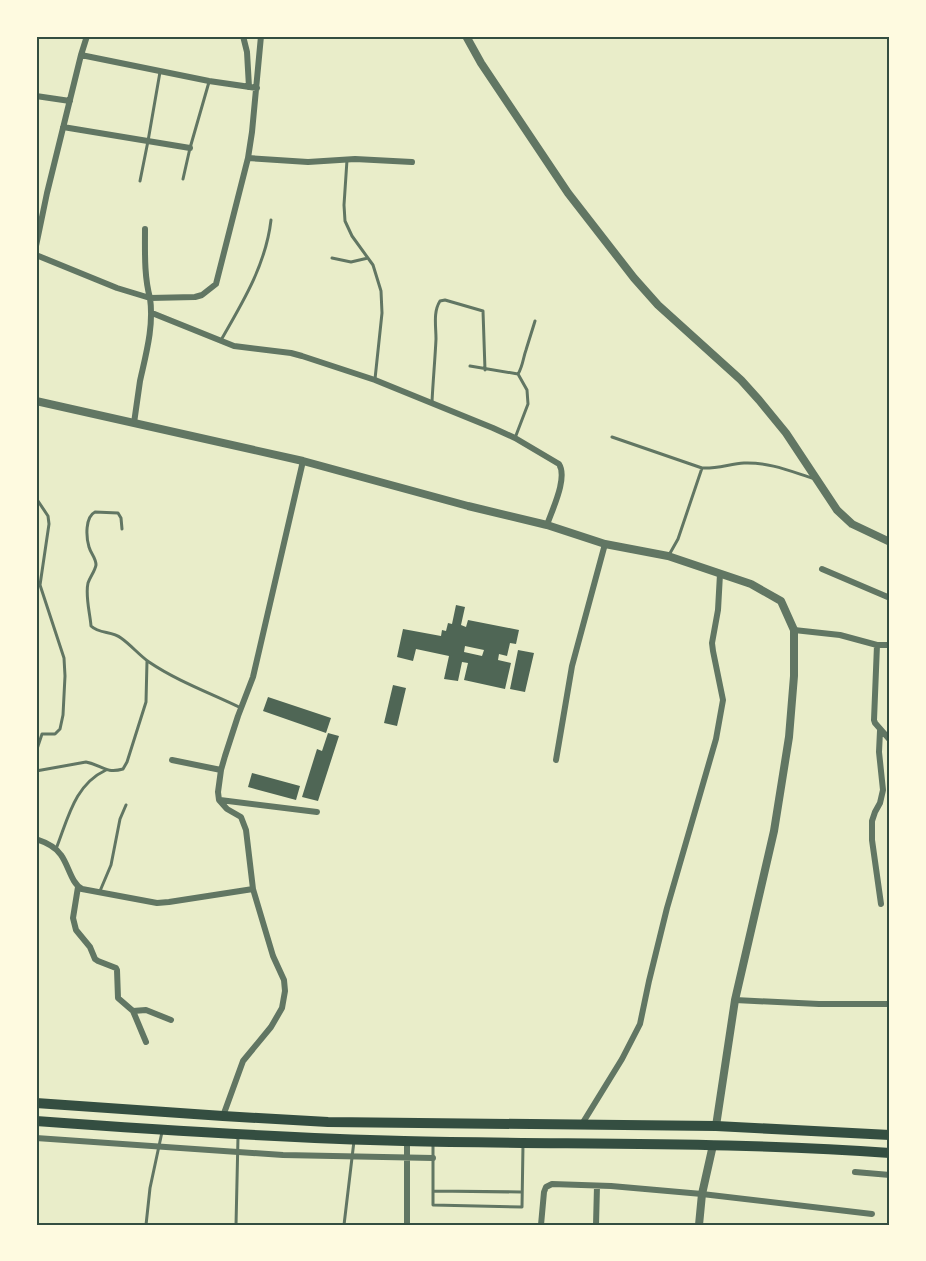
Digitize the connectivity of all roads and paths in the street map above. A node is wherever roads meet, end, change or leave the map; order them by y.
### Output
1 (87, 36) edge
2 (243, 36) edge
3 (261, 36) edge
4 (466, 36) edge
5 (81, 55) junction
6 (160, 70) junction
7 (209, 81) junction
8 (253, 88) junction
9 (36, 96) edge
10 (70, 101) junction
11 (63, 127) junction
12 (148, 141) junction
13 (190, 148) junction
14 (248, 158) junction
15 (347, 160) junction
16 (412, 162) dead end
17 (183, 179) dead end
18 (140, 181) dead end
19 (271, 220) dead end
20 (145, 229) dead end
21 (36, 246) edge
22 (36, 255) edge
23 (332, 258) dead end
24 (368, 258) junction
25 (150, 298) junction
26 (152, 314) junction
27 (535, 321) dead end
28 (220, 341) junction
29 (470, 366) dead end
30 (485, 370) junction
31 (518, 374) junction
32 (375, 380) junction
33 (36, 401) edge
34 (432, 404) junction
35 (36, 408) edge
36 (134, 423) junction
37 (612, 437) dead end
38 (515, 438) junction
39 (303, 461) junction
40 (702, 468) junction
41 (816, 479) junction
42 (36, 498) edge
43 (547, 525) junction
44 (122, 529) dead end
45 (890, 542) edge
46 (605, 544) junction
47 (668, 556) junction
48 (822, 569) dead end
49 (720, 574) junction
50 (890, 598) edge
51 (794, 630) junction
52 (877, 645) junction
53 (890, 645) edge
54 (147, 662) junction
55 (241, 708) junction
56 (880, 731) junction
57 (890, 740) edge
58 (36, 752) edge
59 (172, 760) dead end
60 (556, 760) dead end
61 (106, 770) junction
62 (221, 770) junction
63 (36, 771) edge
64 (219, 800) junction
65 (126, 805) dead end
66 (317, 812) dead end
67 (36, 839) edge
68 (56, 849) junction
69 (78, 887) junction
70 (253, 889) junction
71 (99, 892) junction
72 (881, 904) dead end
73 (735, 1000) junction
74 (890, 1004) edge
75 (133, 1011) junction
76 (171, 1020) dead end
77 (146, 1042) dead end
78 (36, 1103) edge
79 (223, 1116) junction
80 (36, 1121) edge
81 (582, 1124) junction
82 (716, 1126) junction
83 (162, 1130) junction
84 (238, 1135) junction
85 (890, 1135) edge
86 (36, 1138) edge
87 (354, 1140) junction
88 (407, 1141) junction
89 (433, 1141) junction
90 (523, 1142) junction
91 (713, 1145) junction
92 (158, 1146) junction
93 (237, 1152) junction
94 (890, 1153) edge
95 (352, 1156) junction
96 (407, 1158) junction
97 (433, 1158) junction
98 (855, 1172) dead end
99 (890, 1175) edge
100 (597, 1186) junction
101 (433, 1191) junction
102 (522, 1192) junction
103 (702, 1194) junction
104 (872, 1214) dead end
105 (146, 1225) edge
106 (236, 1225) edge
107 (344, 1225) edge
108 (407, 1225) edge
109 (541, 1225) edge
110 (596, 1225) edge
111 (699, 1225) edge

1 - 5 street
2 - 8 street
3 - 8 street
4 - 41 street
5 - 6 street
5 - 10 street
6 - 7 street
6 - 12 lane
7 - 8 street
7 - 13 lane
8 - 14 street
9 - 10 street
10 - 11 street
11 - 12 street
11 - 21 street
12 - 13 street
12 - 18 lane
13 - 17 lane
14 - 15 street
14 - 25 street
15 - 16 street
15 - 24 lane
19 - 28 lane
20 - 25 street
22 - 25 street
23 - 24 lane
24 - 32 lane
25 - 26 street
26 - 28 street
26 - 36 street
27 - 31 lane
28 - 32 street
29 - 30 lane
30 - 31 lane
30 - 34 lane
31 - 38 lane
32 - 34 street
33 - 35 lane
33 - 36 street
34 - 38 street
36 - 39 street
37 - 40 lane
38 - 43 street
39 - 43 street
39 - 55 street
40 - 41 lane
40 - 47 lane
41 - 45 street
42 - 58 lane
43 - 46 street
44 - 54 lane
46 - 47 street
46 - 60 street
47 - 49 street
48 - 50 street
49 - 51 street
49 - 81 street
51 - 52 street
51 - 73 street
52 - 53 street
52 - 56 street
54 - 55 lane
54 - 61 lane
55 - 62 street
56 - 57 street
56 - 72 street
59 - 62 street
61 - 63 lane
61 - 68 lane
62 - 64 street
64 - 66 street
64 - 70 street
65 - 71 lane
67 - 68 street
68 - 69 street
69 - 71 street
69 - 75 street
70 - 71 street
70 - 79 street
73 - 74 street
73 - 82 street
75 - 76 street
75 - 77 street
78 - 79 highway
79 - 81 highway
80 - 83 highway
81 - 82 highway
82 - 85 highway
83 - 84 highway
83 - 92 lane
84 - 87 highway
84 - 93 lane
86 - 92 street
87 - 88 highway
87 - 95 lane
88 - 89 highway
88 - 96 street
89 - 90 highway
89 - 97 lane
90 - 91 highway
90 - 102 lane
91 - 94 highway
91 - 103 street
92 - 93 street
92 - 105 lane
93 - 95 street
93 - 106 lane
95 - 96 street
95 - 107 lane
96 - 97 street
96 - 108 street
97 - 101 lane
98 - 99 street
100 - 103 street
100 - 109 street
100 - 110 street
101 - 102 lane
101 - 102 lane
103 - 104 street
103 - 111 street

